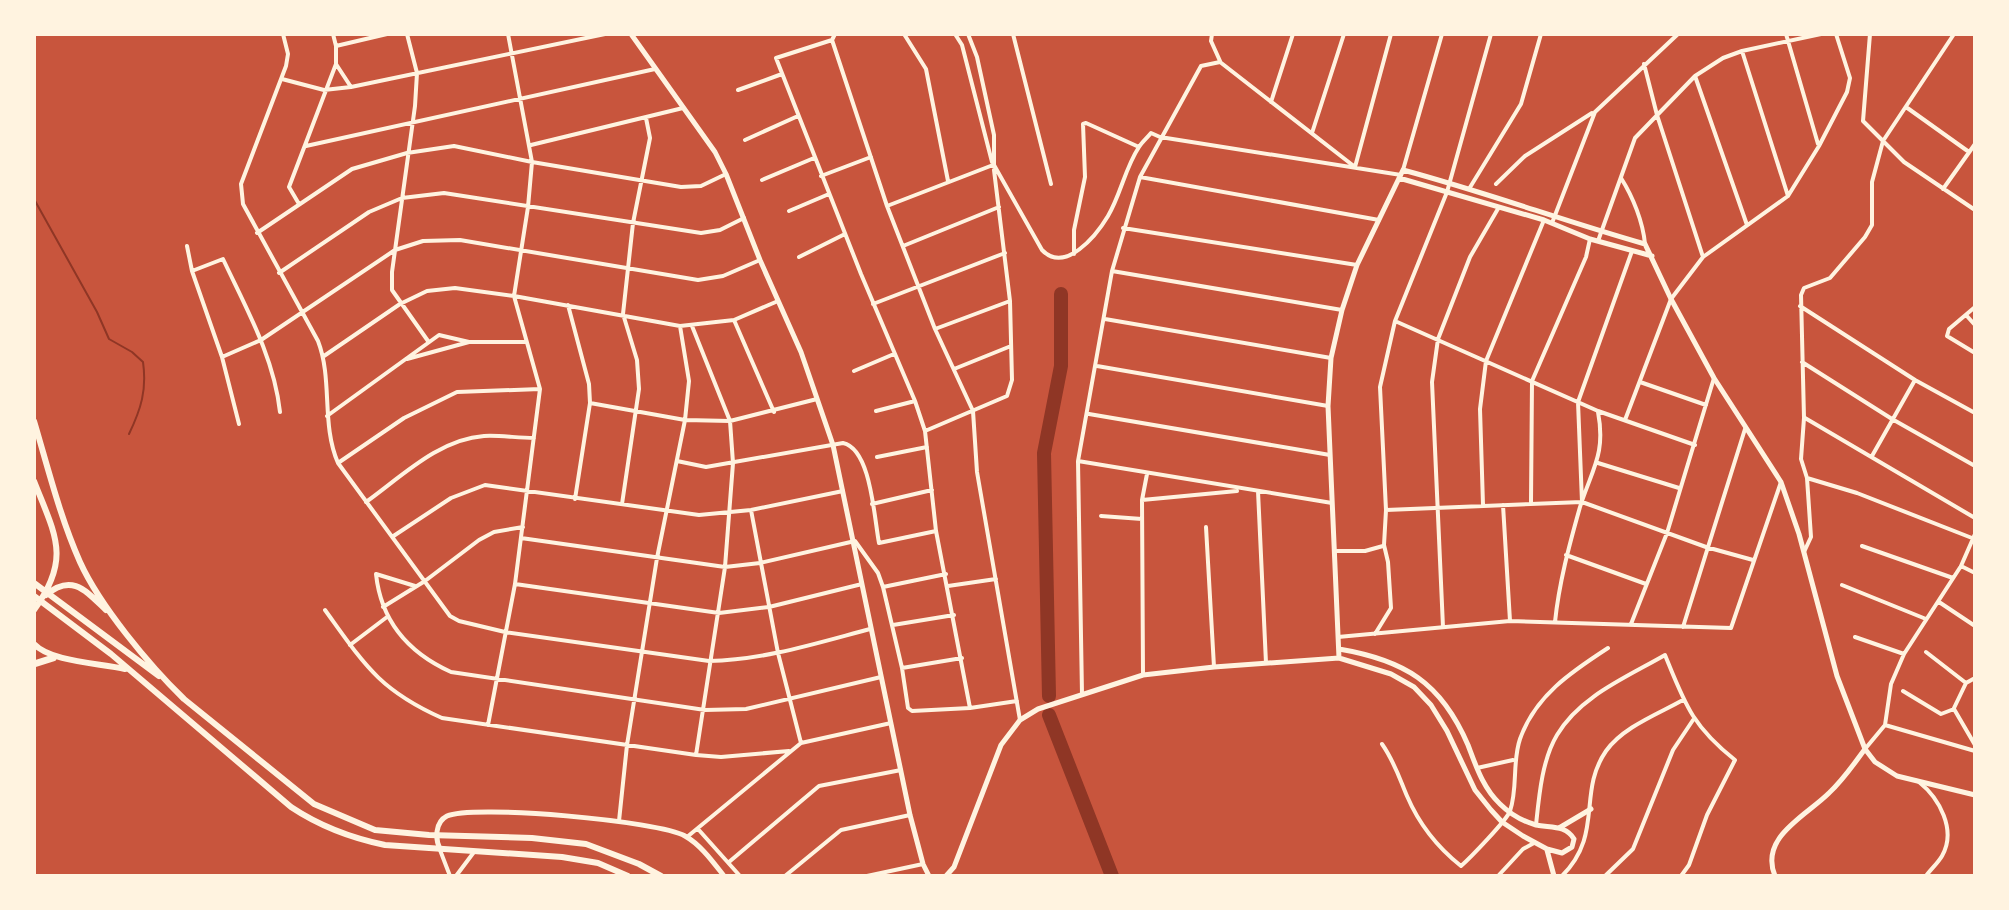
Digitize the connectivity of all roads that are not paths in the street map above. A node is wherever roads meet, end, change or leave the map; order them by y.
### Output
1 (283, 34) edge
2 (333, 34) edge
3 (387, 34) edge
4 (407, 34) edge
5 (508, 34) edge
6 (605, 34) edge
7 (631, 34) edge
8 (904, 34) edge
9 (955, 34) edge
10 (968, 34) edge
11 (1013, 34) edge
12 (1212, 34) edge
13 (1293, 34) edge
14 (1344, 34) edge
15 (1391, 34) edge
16 (1442, 34) edge
17 (1491, 34) edge
18 (1541, 34) edge
19 (1678, 34) edge
20 (1821, 34) edge
21 (1836, 34) edge
22 (1870, 34) edge
23 (1954, 34) edge
24 (834, 37) edge
25 (1787, 37) edge
26 (962, 45) junction
27 (972, 45) junction
28 (336, 46) junction
29 (1742, 51) junction
30 (512, 55) junction
31 (1220, 62) junction
32 (336, 64) junction
33 (1644, 64) junction
34 (656, 69) junction
35 (417, 73) junction
36 (782, 74) junction
37 (1695, 76) junction
38 (282, 79) junction
39 (351, 87) junction
40 (324, 90) junction
41 (738, 90) dead end
42 (521, 98) junction
43 (1271, 102) junction
44 (1905, 107) junction
45 (683, 108) junction
46 (1595, 112) junction
47 (1657, 115) junction
48 (798, 116) junction
49 (646, 118) junction
50 (414, 121) junction
51 (1312, 133) junction
52 (1160, 137) junction
53 (745, 140) dead end
54 (1883, 141) junction
55 (1975, 144) edge
56 (531, 145) junction
57 (306, 146) junction
58 (1819, 146) junction
59 (1139, 147) junction
60 (407, 153) junction
61 (1969, 153) junction
62 (872, 157) junction
63 (814, 158) junction
64 (1975, 158) edge
65 (532, 162) junction
66 (994, 165) junction
67 (1355, 167) junction
68 (726, 174) junction
69 (1401, 174) junction
70 (821, 176) junction
71 (1140, 177) junction
72 (1620, 177) junction
73 (641, 180) junction
74 (762, 180) dead end
75 (948, 181) junction
76 (1450, 183) junction
77 (1051, 184) dead end
78 (1496, 184) dead end
79 (1469, 189) junction
80 (1943, 189) junction
81 (1447, 192) junction
82 (829, 194) junction
83 (1788, 196) junction
84 (402, 198) junction
85 (299, 205) junction
86 (887, 206) junction
87 (528, 207) junction
88 (999, 207) junction
89 (1499, 207) junction
90 (1975, 210) edge
91 (789, 211) dead end
92 (1554, 214) junction
93 (744, 218) junction
94 (1379, 220) junction
95 (1544, 220) junction
96 (633, 223) junction
97 (1552, 223) junction
98 (1747, 225) junction
99 (1123, 228) junction
100 (1602, 232) junction
101 (257, 233) junction
102 (845, 234) junction
103 (1590, 239) junction
104 (1598, 242) junction
105 (1645, 244) junction
106 (187, 246) dead end
107 (903, 246) junction
108 (395, 250) junction
109 (520, 251) junction
110 (1632, 251) junction
111 (1006, 253) junction
112 (1074, 254) junction
113 (1649, 255) junction
114 (799, 257) dead end
115 (1703, 257) junction
116 (760, 260) junction
117 (1357, 265) junction
118 (194, 270) junction
119 (627, 270) junction
120 (1112, 271) junction
121 (279, 273) junction
122 (918, 286) junction
123 (514, 296) junction
124 (1671, 299) junction
125 (778, 301) junction
126 (1010, 301) junction
127 (400, 304) junction
128 (873, 304) junction
129 (568, 305) junction
130 (1800, 306) junction
131 (1975, 307) edge
132 (1342, 310) junction
133 (303, 314) junction
134 (623, 314) junction
135 (1966, 315) junction
136 (1105, 319) junction
137 (734, 320) junction
138 (1395, 321) junction
139 (1975, 325) edge
140 (680, 326) junction
141 (692, 326) junction
142 (935, 329) junction
143 (1438, 339) junction
144 (261, 340) junction
145 (428, 341) junction
146 (469, 342) junction
147 (526, 342) junction
148 (1011, 346) junction
149 (1975, 353) edge
150 (894, 354) junction
151 (324, 356) junction
152 (222, 357) junction
153 (1331, 358) junction
154 (401, 360) junction
155 (1486, 361) junction
156 (1802, 362) junction
157 (1097, 366) junction
158 (954, 369) junction
159 (854, 371) dead end
160 (1714, 378) junction
161 (1915, 380) junction
162 (1532, 381) junction
163 (1640, 382) junction
164 (540, 389) junction
165 (819, 399) junction
166 (915, 401) junction
167 (1578, 402) junction
168 (590, 403) junction
169 (1706, 405) junction
170 (1328, 406) junction
171 (876, 411) dead end
172 (973, 411) junction
173 (1598, 411) junction
174 (280, 412) dead end
175 (638, 412) junction
176 (774, 412) junction
177 (1975, 413) edge
178 (1089, 414) junction
179 (327, 416) junction
180 (1804, 418) junction
181 (1892, 419) junction
182 (685, 420) junction
183 (1625, 420) junction
184 (34, 421) edge
185 (730, 421) junction
186 (239, 424) dead end
187 (1745, 429) junction
188 (925, 431) junction
189 (534, 438) junction
190 (833, 445) junction
191 (1695, 445) junction
192 (927, 447) junction
193 (1330, 455) junction
194 (1872, 456) junction
195 (877, 457) dead end
196 (677, 461) junction
197 (1078, 461) junction
198 (338, 463) junction
199 (733, 463) junction
200 (1598, 463) junction
201 (1975, 466) edge
202 (1147, 474) junction
203 (1807, 478) junction
204 (34, 481) edge
205 (1781, 482) junction
206 (1679, 488) junction
207 (932, 490) junction
208 (1243, 490) junction
209 (526, 491) junction
210 (843, 491) junction
211 (1258, 491) junction
212 (575, 499) junction
213 (1142, 500) junction
214 (366, 502) junction
215 (1531, 502) junction
216 (1582, 502) junction
217 (1333, 503) junction
218 (622, 504) junction
219 (871, 504) junction
220 (1483, 505) junction
221 (1503, 505) junction
222 (1436, 508) junction
223 (667, 510) junction
224 (751, 510) junction
225 (1386, 510) junction
226 (730, 513) junction
227 (1101, 516) dead end
228 (1975, 518) edge
229 (1142, 519) junction
230 (523, 527) junction
231 (1206, 527) dead end
232 (936, 531) junction
233 (1667, 533) junction
234 (1974, 536) edge
235 (392, 537) junction
236 (521, 538) junction
237 (855, 541) junction
238 (1384, 545) junction
239 (1862, 546) dead end
240 (1706, 547) junction
241 (1334, 551) junction
242 (1803, 554) junction
243 (1566, 555) junction
244 (657, 558) junction
245 (1753, 560) junction
246 (760, 563) junction
247 (1961, 566) junction
248 (725, 567) junction
249 (1975, 573) edge
250 (946, 574) junction
251 (1953, 578) junction
252 (996, 579) junction
253 (425, 581) junction
254 (34, 583) edge
255 (515, 584) junction
256 (862, 584) junction
257 (1646, 584) junction
258 (1842, 585) dead end
259 (415, 586) junction
260 (948, 586) junction
261 (883, 587) junction
262 (35, 596) edge
263 (47, 599) junction
264 (1939, 602) junction
265 (650, 604) junction
266 (383, 607) junction
267 (769, 607) junction
268 (34, 610) edge
269 (325, 610) dead end
270 (719, 613) junction
271 (954, 615) junction
272 (387, 617) junction
273 (1926, 619) junction
274 (118, 621) junction
275 (1510, 621) junction
276 (1555, 622) junction
277 (1631, 624) junction
278 (893, 625) junction
279 (1975, 626) edge
280 (1443, 627) junction
281 (1683, 627) junction
282 (870, 629) junction
283 (505, 632) junction
284 (1375, 634) junction
285 (1338, 637) junction
286 (1855, 637) dead end
287 (34, 644) edge
288 (350, 645) junction
289 (1608, 648) dead end
290 (1339, 649) junction
291 (644, 651) junction
292 (1926, 652) dead end
293 (778, 653) junction
294 (1904, 654) junction
295 (53, 658) junction
296 (962, 658) junction
297 (1339, 658) junction
298 (709, 661) junction
299 (1266, 663) junction
300 (34, 664) edge
301 (1214, 667) junction
302 (902, 668) junction
303 (129, 670) junction
304 (1143, 675) junction
305 (881, 677) junction
306 (1975, 678) edge
307 (496, 679) junction
308 (165, 681) junction
309 (1966, 683) junction
310 (1903, 691) dead end
311 (1082, 694) junction
312 (790, 697) junction
313 (634, 699) junction
314 (1683, 700) junction
315 (1017, 701) junction
316 (970, 708) junction
317 (1954, 709) junction
318 (705, 710) junction
319 (1020, 720) junction
320 (1693, 720) junction
321 (891, 723) junction
322 (488, 725) junction
323 (1885, 725) junction
324 (801, 743) junction
325 (1382, 744) dead end
326 (627, 745) junction
327 (1975, 748) edge
328 (1865, 749) junction
329 (789, 751) junction
330 (696, 755) junction
331 (1514, 760) junction
332 (1477, 768) junction
333 (901, 770) junction
334 (1918, 781) junction
335 (1975, 795) edge
336 (1591, 809) junction
337 (1509, 813) junction
338 (910, 815) junction
339 (619, 821) junction
340 (1502, 822) junction
341 (1536, 825) junction
342 (1559, 828) junction
343 (698, 829) junction
344 (433, 835) junction
345 (1523, 836) junction
346 (687, 837) junction
347 (1535, 842) junction
348 (430, 849) junction
349 (1523, 849) junction
350 (1547, 849) junction
351 (440, 850) junction
352 (474, 852) junction
353 (729, 862) junction
354 (923, 864) junction
355 (1609, 875) edge
356 (450, 876) edge
357 (456, 876) edge
358 (628, 876) edge
359 (661, 876) edge
360 (724, 876) edge
361 (740, 876) edge
362 (785, 876) edge
363 (867, 876) edge
364 (929, 876) edge
365 (946, 876) edge
366 (1498, 876) edge
367 (1554, 876) edge
368 (1562, 876) edge
369 (1681, 876) edge
370 (1775, 876) edge
371 (1926, 876) edge

1 - 38 street
2 - 28 street
3 - 28 street
4 - 35 street
5 - 30 street
6 - 30 street
7 - 34 street
8 - 75 street
9 - 26 street
10 - 27 street
11 - 77 street
12 - 31 street
13 - 43 street
14 - 51 street
15 - 67 street
16 - 69 street
17 - 76 street
18 - 79 street
19 - 33 street
20 - 25 street
21 - 58 street
22 - 54 street
23 - 44 street
24 - 36 street
24 - 62 street
25 - 29 street
25 - 58 street
26 - 27 street
26 - 66 street
27 - 66 street
28 - 32 street
29 - 37 street
29 - 83 street
30 - 35 street
30 - 42 street
31 - 43 street
31 - 52 street
32 - 39 street
32 - 40 street
33 - 46 street
33 - 47 street
34 - 42 street
34 - 45 street
35 - 39 street
35 - 50 street
36 - 41 street
36 - 48 street
37 - 47 street
37 - 98 street
38 - 40 street
38 - 101 street
39 - 40 street
40 - 57 street
42 - 50 street
42 - 56 street
43 - 51 street
44 - 54 street
44 - 61 street
45 - 49 street
45 - 68 street
46 - 78 street
46 - 92 street
47 - 72 street
47 - 115 street
48 - 53 street
48 - 63 street
49 - 56 street
49 - 73 street
50 - 57 street
50 - 60 street
51 - 67 street
52 - 59 street
52 - 67 street
52 - 71 street
54 - 80 street
54 - 130 street
55 - 61 street
56 - 65 street
57 - 85 street
58 - 83 street
59 - 112 street
59 - 112 street
60 - 65 street
60 - 84 street
60 - 85 street
61 - 64 street
61 - 80 street
62 - 70 street
62 - 86 street
63 - 70 street
63 - 74 street
65 - 73 street
65 - 87 street
66 - 75 street
66 - 88 street
66 - 112 street
67 - 69 street
68 - 73 street
68 - 93 street
69 - 76 street
69 - 81 street
69 - 94 street
70 - 82 street
71 - 94 street
71 - 99 street
72 - 100 street
72 - 105 street
73 - 96 street
75 - 86 street
76 - 79 street
76 - 81 street
79 - 92 street
80 - 90 street
81 - 89 street
81 - 138 street
82 - 91 street
82 - 102 street
83 - 98 street
84 - 87 street
84 - 108 street
84 - 121 street
85 - 101 street
86 - 107 street
87 - 96 street
87 - 109 street
88 - 107 street
88 - 111 street
89 - 95 street
89 - 143 street
92 - 97 street
92 - 100 street
93 - 96 street
93 - 116 street
94 - 117 street
95 - 97 street
95 - 155 street
96 - 119 street
97 - 103 street
98 - 115 street
99 - 117 street
99 - 120 street
100 - 104 street
100 - 105 street
101 - 121 street
102 - 114 street
102 - 128 street
103 - 104 street
103 - 162 street
104 - 110 street
105 - 113 street
106 - 118 street
107 - 122 street
108 - 109 street
108 - 127 street
108 - 133 street
109 - 119 street
109 - 123 street
110 - 113 street
110 - 167 street
111 - 122 street
111 - 126 street
113 - 124 street
115 - 124 street
116 - 119 street
116 - 125 street
117 - 132 street
118 - 144 street
118 - 152 street
119 - 134 street
120 - 132 street
120 - 136 street
121 - 133 street
122 - 128 street
122 - 142 street
123 - 127 street
123 - 129 street
123 - 147 street
124 - 160 street
124 - 163 street
125 - 137 street
125 - 165 street
126 - 142 street
126 - 148 street
127 - 145 street
127 - 151 street
128 - 150 street
129 - 134 street
129 - 168 street
130 - 156 street
130 - 161 street
131 - 135 street
132 - 153 street
133 - 144 street
133 - 151 street
134 - 140 street
134 - 175 street
135 - 139 street
135 - 149 street
136 - 153 street
136 - 157 street
137 - 141 street
137 - 176 street
138 - 143 street
138 - 225 street
140 - 141 street
140 - 182 street
141 - 185 street
142 - 158 street
143 - 155 street
143 - 222 street
144 - 152 street
144 - 174 street
145 - 146 street
145 - 154 street
146 - 147 street
146 - 154 street
147 - 164 street
148 - 158 street
148 - 172 street
150 - 159 street
150 - 166 street
151 - 179 street
152 - 186 street
153 - 170 street
154 - 179 street
155 - 162 street
155 - 220 street
156 - 180 street
156 - 181 street
157 - 170 street
157 - 178 street
158 - 172 street
160 - 169 street
160 - 187 street
161 - 177 street
161 - 181 street
162 - 167 street
162 - 215 street
163 - 169 street
163 - 183 street
164 - 189 street
164 - 198 street
165 - 176 street
165 - 190 street
166 - 171 street
166 - 188 street
167 - 173 street
167 - 216 street
168 - 175 street
168 - 212 street
169 - 191 street
170 - 193 street
172 - 188 street
172 - 252 street
173 - 183 street
173 - 200 street
175 - 182 street
175 - 218 street
176 - 185 street
178 - 193 street
178 - 197 street
179 - 198 street
180 - 194 street
180 - 203 street
181 - 194 street
181 - 201 street
182 - 185 street
182 - 196 street
183 - 191 street
184 - 274 main road
185 - 199 street
187 - 205 street
187 - 240 street
188 - 192 street
189 - 209 street
189 - 214 street
190 - 199 street
190 - 210 street
190 - 219 street
191 - 206 street
192 - 195 street
192 - 207 street
193 - 217 street
194 - 228 street
196 - 199 street
196 - 223 street
197 - 202 street
197 - 311 street
198 - 214 street
199 - 226 street
200 - 206 street
200 - 216 street
202 - 208 street
202 - 213 street
203 - 234 street
203 - 242 street
204 - 263 main road
205 - 242 street
205 - 245 street
206 - 233 street
207 - 219 street
207 - 232 street
208 - 211 street
208 - 213 street
209 - 212 street
209 - 230 street
209 - 235 street
210 - 224 street
210 - 237 street
211 - 217 street
211 - 299 street
212 - 218 street
213 - 229 street
214 - 235 street
215 - 216 street
215 - 221 street
216 - 233 street
216 - 243 street
217 - 241 street
218 - 223 street
219 - 232 street
220 - 221 street
220 - 222 street
221 - 275 street
222 - 225 street
222 - 280 street
223 - 226 street
223 - 244 street
224 - 226 street
224 - 246 street
225 - 238 street
226 - 248 street
227 - 229 street
229 - 304 street
230 - 236 street
230 - 253 street
231 - 301 street
232 - 250 street
233 - 240 street
233 - 257 street
234 - 247 street
235 - 253 street
236 - 244 street
236 - 255 street
237 - 246 street
237 - 256 street
237 - 261 street
238 - 241 street
238 - 284 street
239 - 251 street
240 - 245 street
240 - 281 street
241 - 285 street
242 - 328 street
243 - 257 street
243 - 276 street
244 - 248 street
244 - 265 street
245 - 281 street
246 - 248 street
246 - 267 street
247 - 249 street
247 - 251 street
248 - 270 street
250 - 260 street
250 - 261 street
251 - 264 street
252 - 260 street
252 - 315 street
253 - 259 street
253 - 283 street
254 - 263 main road
255 - 265 street
255 - 283 street
256 - 267 street
256 - 282 street
257 - 277 street
258 - 273 street
259 - 266 street
259 - 266 street
260 - 271 street
261 - 278 street
262 - 263 main road
263 - 268 main road
263 - 274 main road
263 - 303 main road
263 - 308 main road
264 - 273 street
264 - 279 street
265 - 270 street
265 - 291 street
266 - 272 street
267 - 270 street
267 - 293 street
269 - 288 street
270 - 298 street
271 - 278 street
271 - 296 street
272 - 288 street
272 - 307 street
273 - 294 street
274 - 308 main road
275 - 276 street
275 - 280 street
276 - 277 street
277 - 281 street
278 - 302 street
280 - 284 street
282 - 293 street
282 - 305 street
283 - 291 street
283 - 307 street
284 - 285 street
285 - 290 street
286 - 294 street
287 - 295 main road
288 - 322 street
289 - 331 street
290 - 297 street
290 - 332 street
291 - 298 street
291 - 313 street
292 - 309 street
293 - 298 street
293 - 312 street
294 - 323 street
295 - 300 highway
295 - 303 main road
296 - 302 street
296 - 316 street
297 - 299 street
297 - 340 street
298 - 318 street
299 - 301 street
301 - 304 street
302 - 316 street
303 - 348 main road
304 - 311 street
305 - 312 street
305 - 321 street
306 - 309 street
307 - 313 street
307 - 322 street
308 - 344 main road
309 - 317 street
310 - 317 street
311 - 319 street
312 - 318 street
312 - 324 street
313 - 318 street
313 - 326 street
314 - 320 street
314 - 336 street
314 - 341 street
315 - 316 street
315 - 319 street
317 - 327 street
318 - 330 street
319 - 365 street
320 - 355 street
320 - 369 street
321 - 324 street
321 - 333 street
322 - 326 street
323 - 327 street
323 - 328 street
324 - 329 street
325 - 340 street
326 - 330 street
326 - 339 street
328 - 334 street
328 - 370 street
329 - 330 street
329 - 343 street
331 - 332 street
331 - 337 street
332 - 337 street
333 - 338 street
333 - 353 street
334 - 335 street
334 - 371 street
336 - 342 street
336 - 368 street
337 - 340 street
337 - 341 street
338 - 354 street
338 - 362 street
339 - 344 street
339 - 346 street
340 - 345 street
341 - 342 street
342 - 350 street
343 - 346 street
343 - 353 street
344 - 348 main road
344 - 351 street
344 - 359 main road
345 - 347 street
345 - 349 street
346 - 360 street
347 - 349 street
347 - 350 street
348 - 351 main road
349 - 366 street
350 - 367 street
351 - 352 main road
351 - 356 street
352 - 357 street
352 - 358 main road
353 - 361 street
354 - 363 street
354 - 364 street

